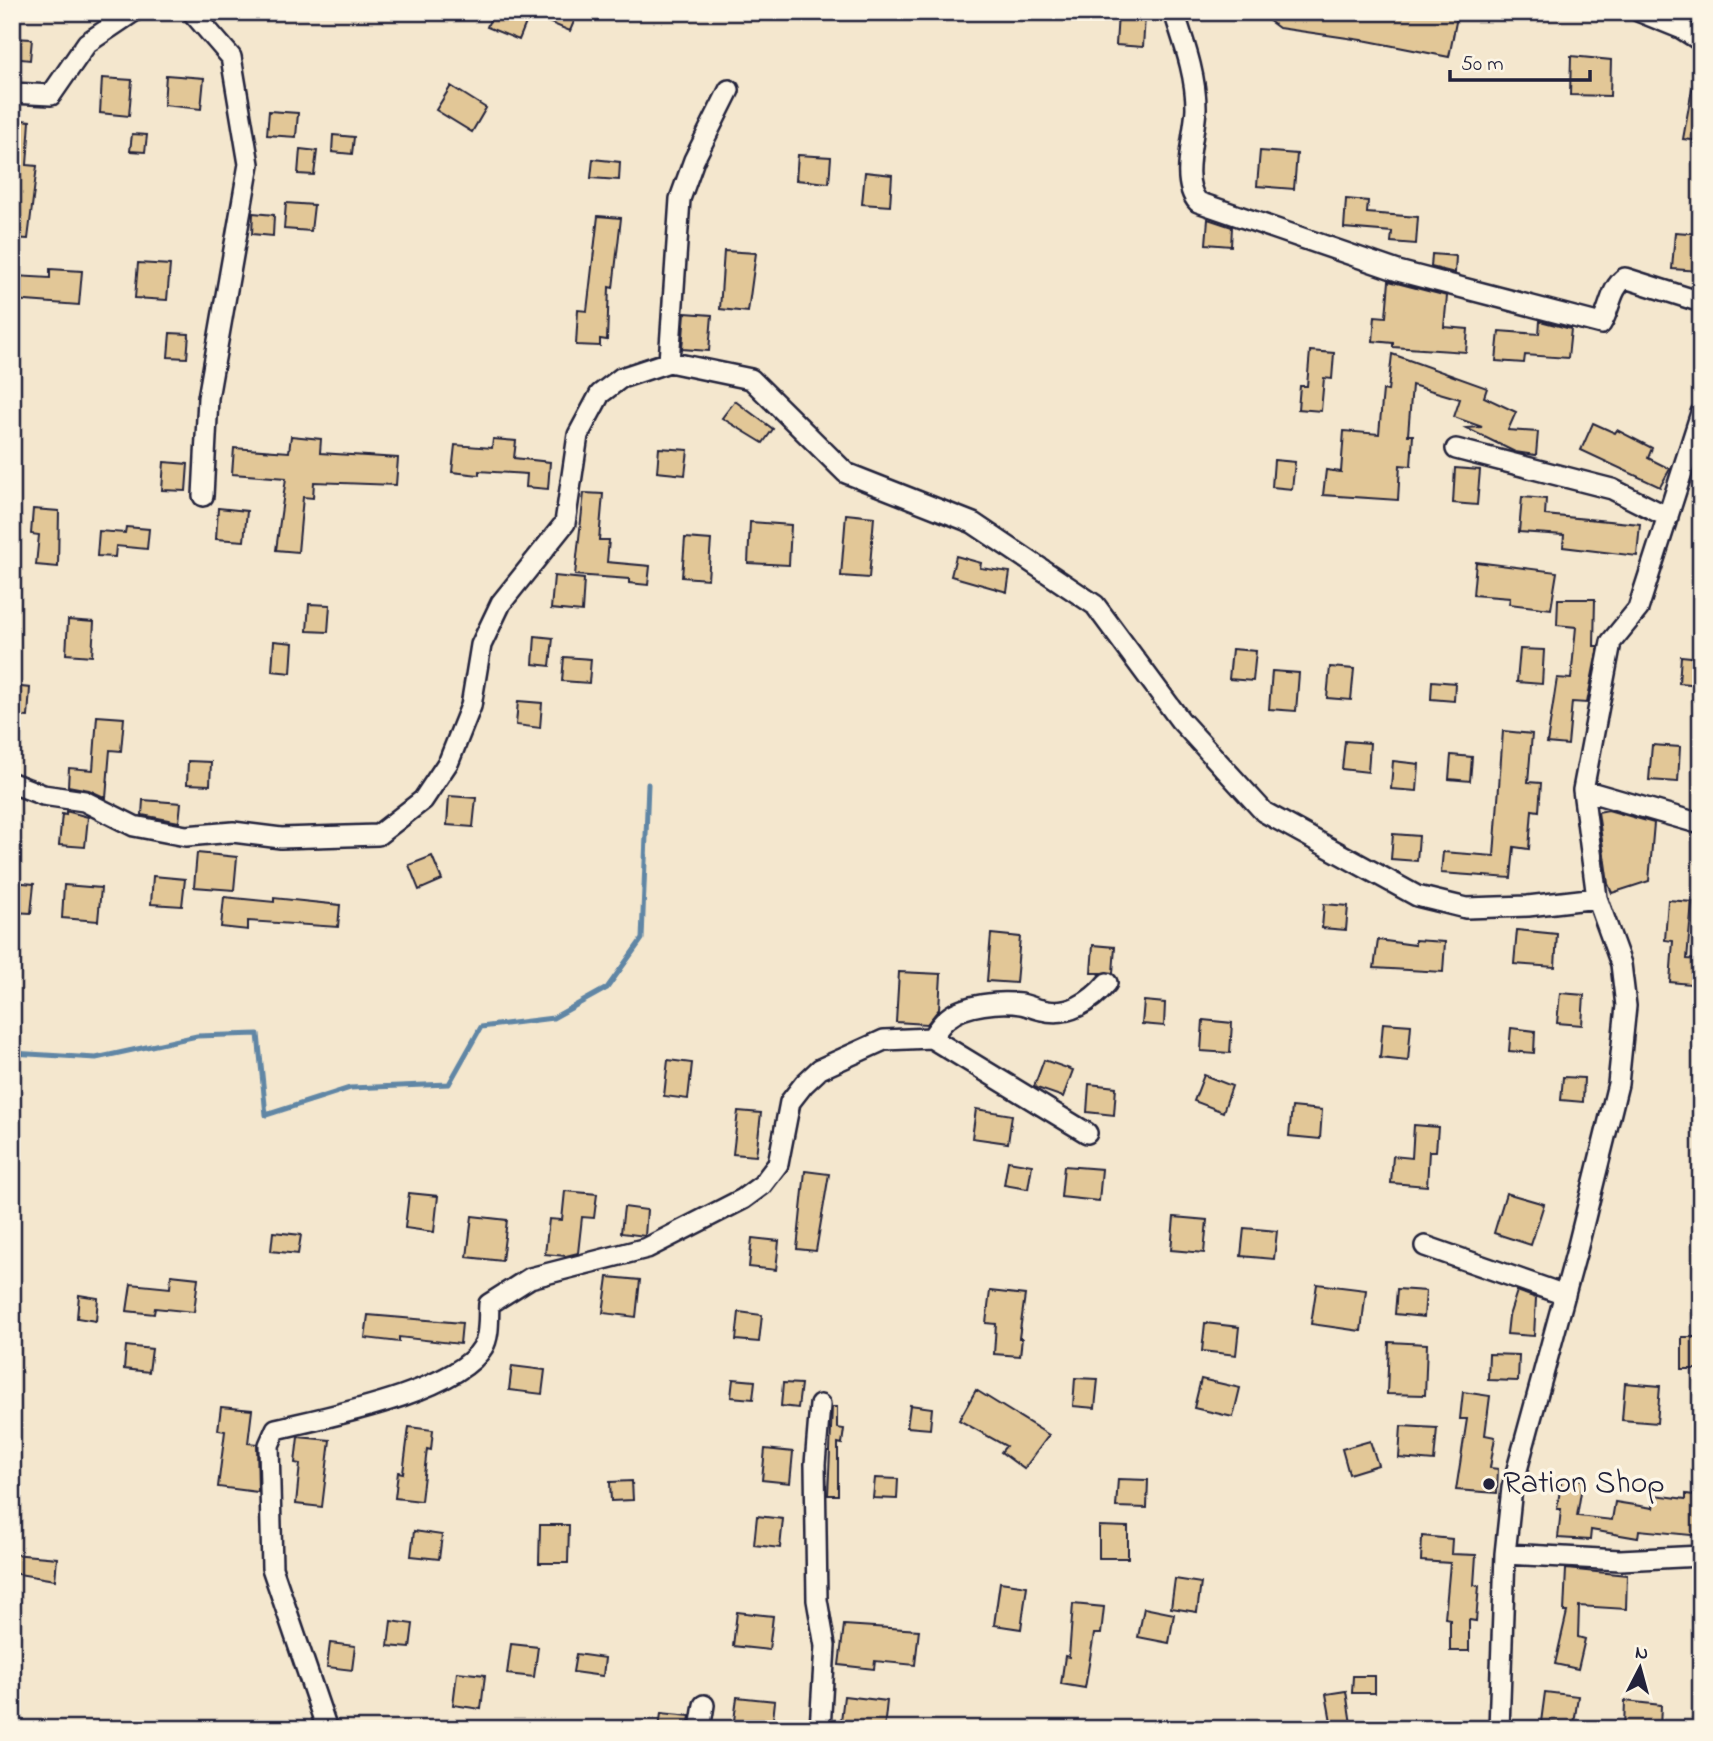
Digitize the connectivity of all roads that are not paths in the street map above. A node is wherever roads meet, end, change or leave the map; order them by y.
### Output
1 (133, 12) edge
2 (192, 12) edge
3 (1174, 12) edge
4 (1640, 12) edge
5 (1701, 41) edge
6 (729, 90) dead end
7 (12, 93) edge
8 (1701, 302) edge
9 (669, 362) junction
10 (1701, 413) edge
11 (1456, 449) dead end
12 (203, 496) dead end
13 (1668, 517) junction
14 (12, 783) edge
15 (1583, 789) junction
16 (1701, 824) edge
17 (1597, 898) junction
18 (1107, 983) dead end
19 (931, 1038) junction
20 (1087, 1133) dead end
21 (1425, 1246) dead end
22 (1565, 1295) junction
23 (820, 1405) dead end
24 (1505, 1554) junction
25 (1701, 1556) edge
26 (704, 1704) dead end
27 (327, 1729) edge
28 (700, 1729) edge
29 (820, 1729) edge
30 (1499, 1729) edge

1 - 7 street
2 - 12 street
3 - 8 street
4 - 5 street
6 - 9 street
9 - 14 street
9 - 17 street
10 - 13 street
11 - 13 street
13 - 15 street
15 - 16 street
15 - 17 street
17 - 22 street
18 - 19 street
19 - 20 street
19 - 27 street
21 - 22 street
22 - 24 street
23 - 29 street
24 - 25 street
24 - 30 street
26 - 28 street

